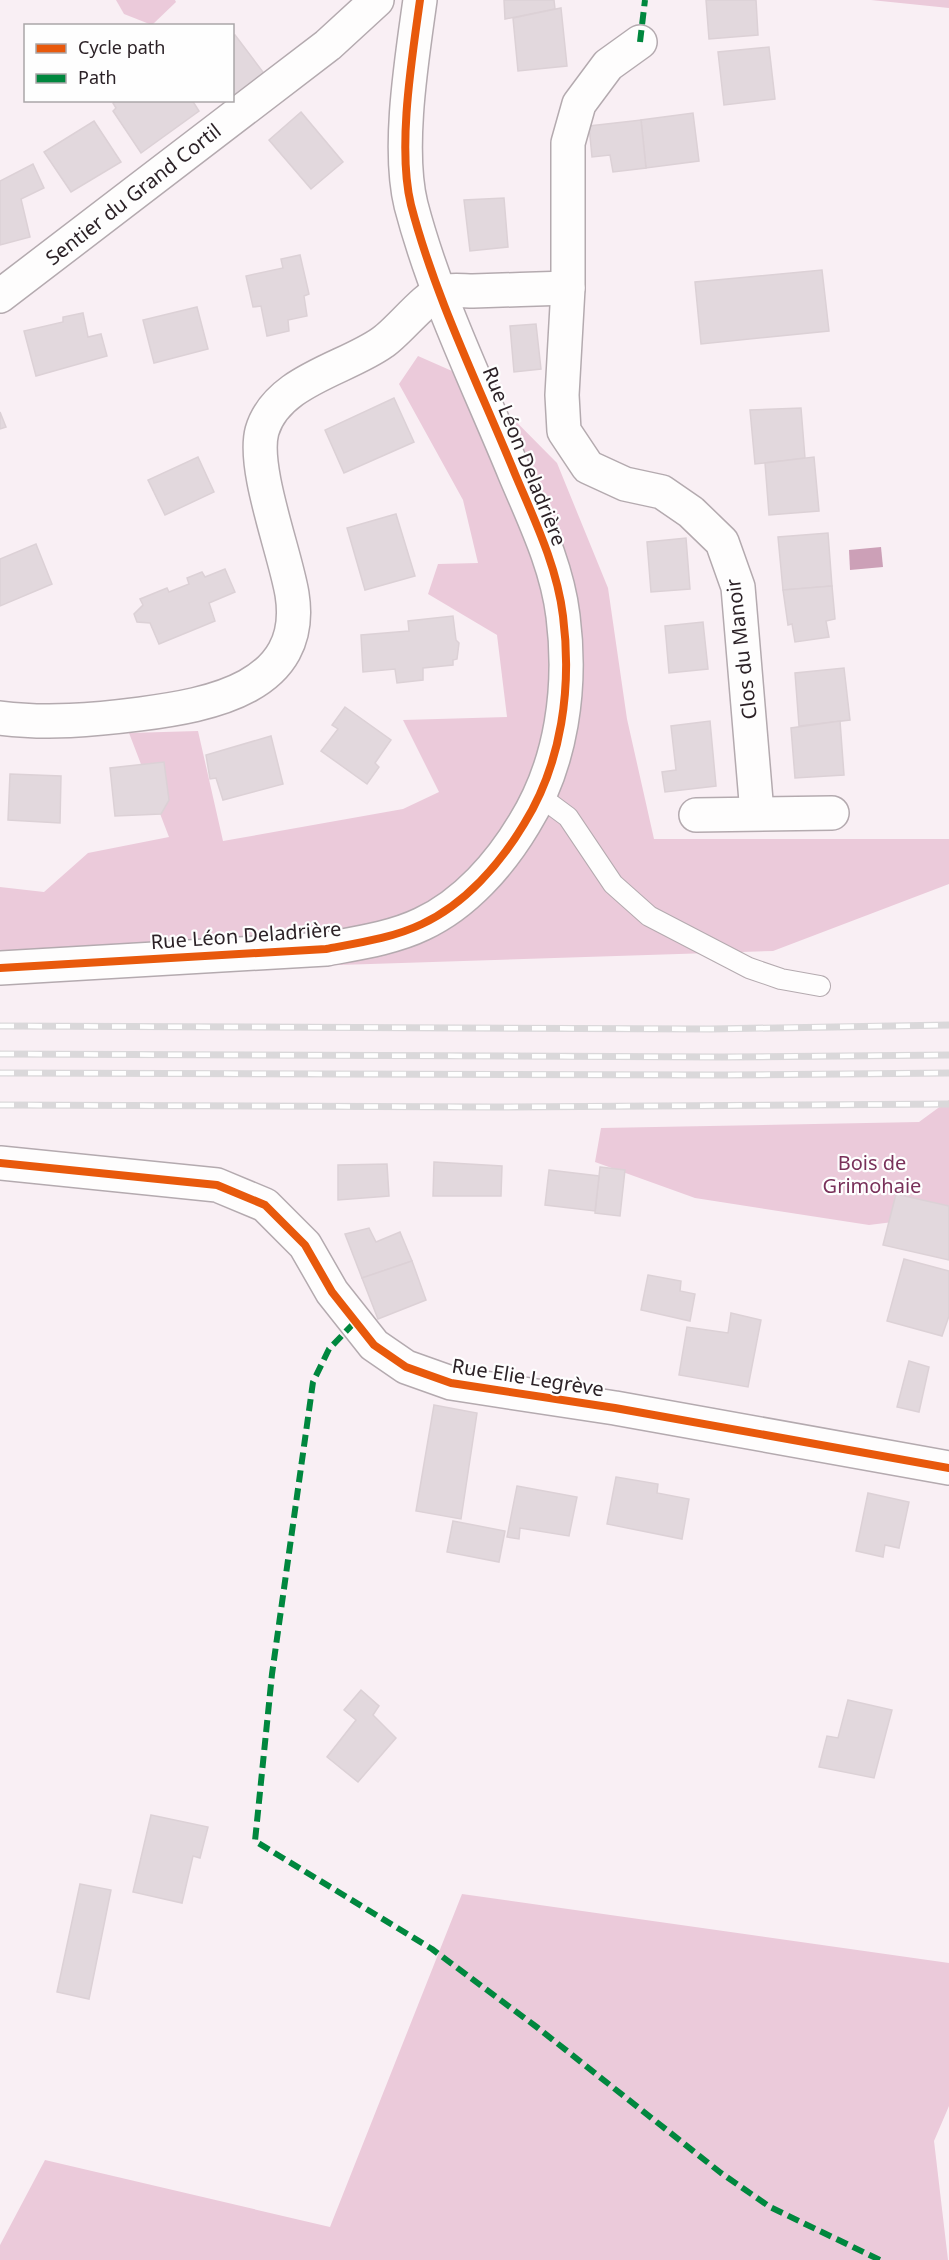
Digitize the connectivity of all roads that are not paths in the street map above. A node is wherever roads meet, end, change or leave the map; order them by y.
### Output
1 (377, 0) edge
2 (420, 0) edge
3 (640, 42) dead end
4 (568, 288) junction
5 (440, 292) junction
6 (0, 296) edge
7 (0, 718) edge
8 (541, 797) junction
9 (757, 813) junction
10 (832, 813) dead end
11 (696, 815) dead end
12 (0, 968) edge
13 (820, 986) dead end
14 (0, 1163) edge
15 (949, 1468) edge

1 - 6 street, Sentier du Grand Cortil
2 - 5 street, Rue Léon Deladrière
3 - 4 street, Clos du Manoir
4 - 5 street
4 - 9 street, Clos du Manoir
5 - 7 street
5 - 8 street, Rue Léon Deladrière
8 - 12 street, Rue Léon Deladrière
8 - 13 lane
9 - 10 street
9 - 11 street
14 - 15 street, Rue Elie Legrève

